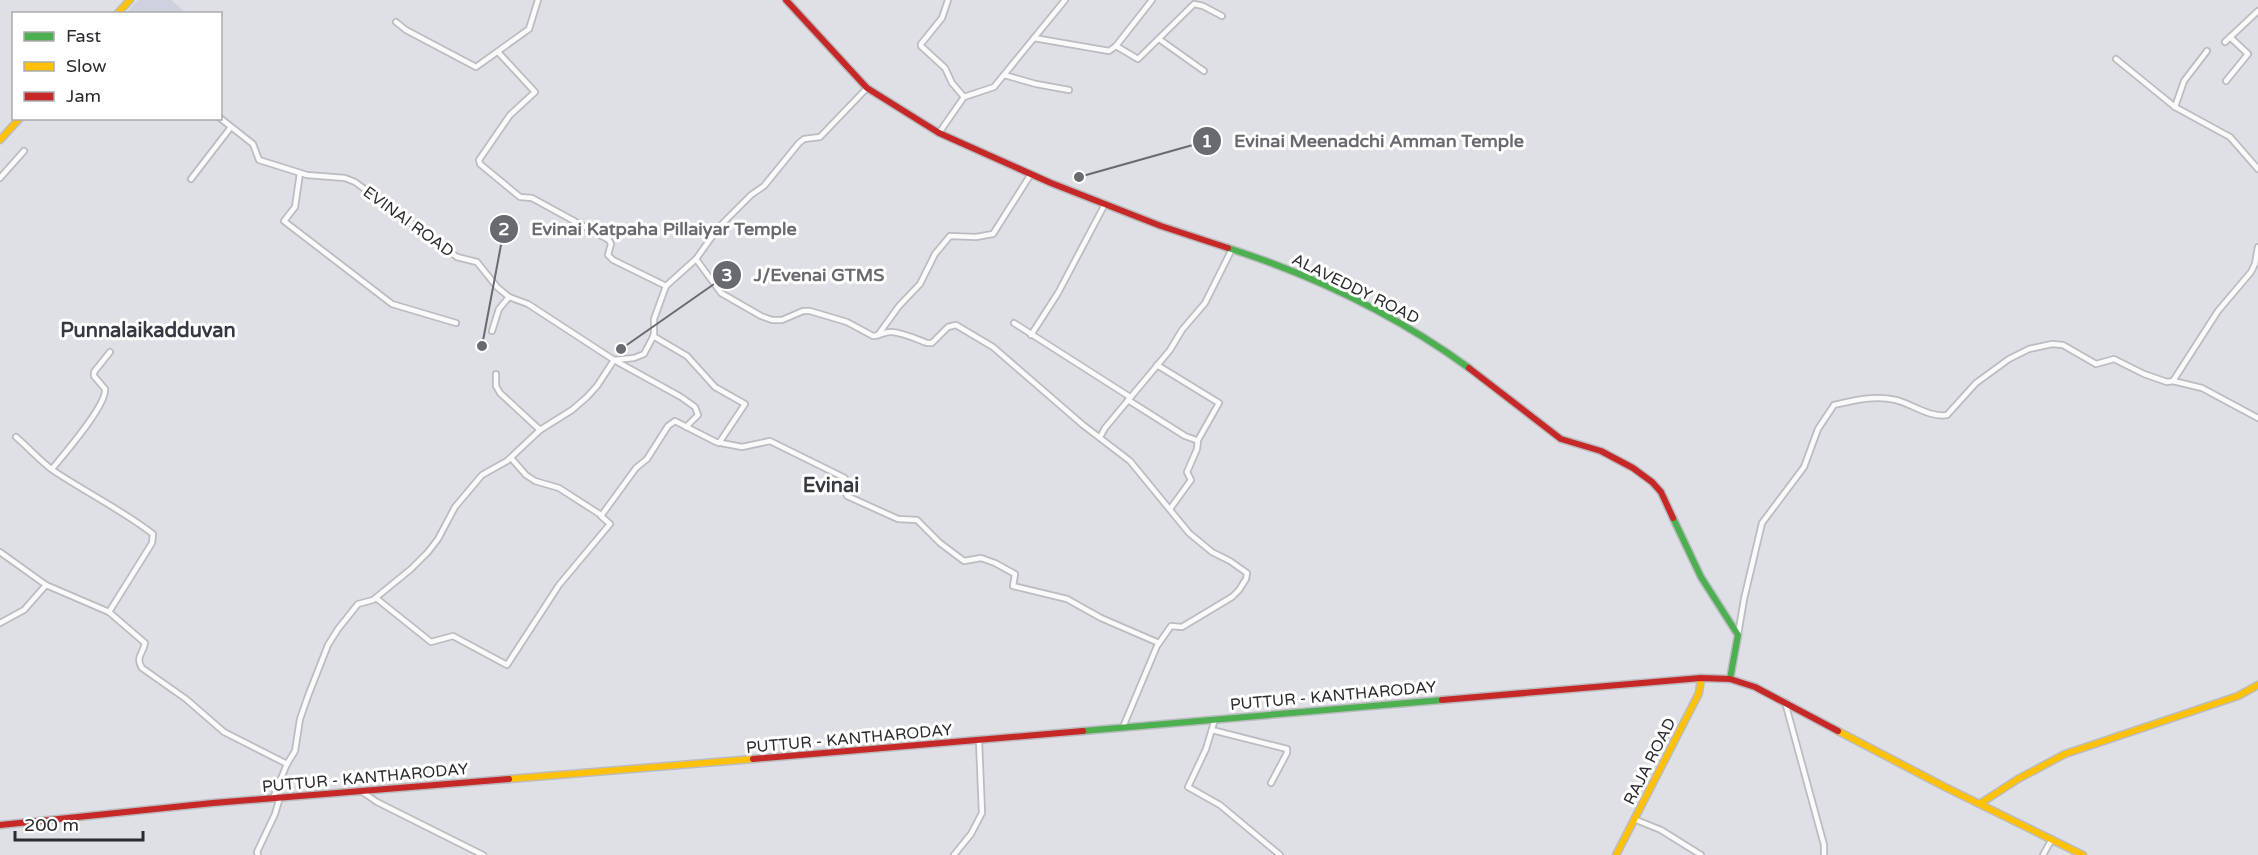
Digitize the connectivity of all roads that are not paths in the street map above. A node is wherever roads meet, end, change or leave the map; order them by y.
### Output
1 (130, 0) edge
2 (538, 0) edge
3 (786, 0) edge
4 (948, 0) edge
5 (1065, 0) edge
6 (1152, 0) edge
7 (2258, 11) edge
8 (119, 12) edge
9 (1222, 16) dead end
10 (396, 22) dead end
11 (2230, 37) junction
12 (1034, 38) junction
13 (1159, 39) junction
14 (2225, 42) dead end
15 (1116, 46) junction
16 (2207, 51) dead end
17 (498, 52) junction
18 (2116, 59) dead end
19 (1204, 71) dead end
20 (1004, 75) junction
21 (2226, 81) dead end
22 (867, 88) junction
23 (1069, 90) dead end
24 (964, 98) junction
25 (2175, 107) junction
26 (18, 120) edge
27 (222, 120) edge
28 (231, 127) junction
29 (939, 133) junction
30 (0, 140) edge
31 (24, 151) dead end
32 (2258, 168) edge
33 (300, 173) junction
34 (1030, 174) junction
35 (0, 178) edge
36 (191, 179) dead end
37 (1105, 204) junction
38 (2258, 248) edge
39 (1232, 249) junction
40 (696, 259) junction
41 (2257, 264) edge
42 (666, 286) junction
43 (509, 297) junction
44 (456, 323) dead end
45 (1014, 323) dead end
46 (492, 331) dead end
47 (1031, 335) junction
48 (653, 336) junction
49 (877, 336) junction
50 (110, 352) dead end
51 (614, 360) junction
52 (1157, 365) junction
53 (496, 374) dead end
54 (2173, 381) junction
55 (1129, 399) junction
56 (2258, 418) edge
57 (687, 427) junction
58 (540, 430) junction
59 (16, 437) dead end
60 (1100, 437) junction
61 (1196, 440) dead end
62 (719, 443) junction
63 (511, 458) junction
64 (52, 470) junction
65 (1170, 509) junction
66 (602, 515) junction
67 (0, 552) edge
68 (46, 585) junction
69 (376, 598) junction
70 (109, 612) junction
71 (0, 623) edge
72 (1738, 635) junction
73 (1158, 643) junction
74 (1701, 678) junction
75 (1730, 679) junction
76 (2258, 685) edge
77 (1785, 702) junction
78 (1215, 719) junction
79 (1123, 727) junction
80 (1212, 730) junction
81 (979, 741) junction
82 (287, 764) junction
83 (1271, 783) dead end
84 (361, 791) junction
85 (277, 798) junction
86 (1981, 803) junction
87 (1634, 819) junction
88 (0, 825) edge
89 (2052, 839) junction
90 (258, 855) edge
91 (483, 855) edge
92 (954, 855) edge
93 (1280, 855) edge
94 (1616, 855) edge
95 (1701, 855) edge
96 (1824, 855) edge
97 (2043, 855) edge
98 (2083, 855) edge

1 - 8 main road
2 - 17 street
3 - 22 main road, ALAVEDDY ROAD
4 - 24 street
5 - 12 street
6 - 15 street
7 - 11 street
9 - 13 street
10 - 17 street
11 - 14 street
11 - 21 street
12 - 15 street
12 - 20 street
13 - 15 street
13 - 19 street
16 - 25 street
17 - 42 street
18 - 25 street
20 - 23 street
20 - 24 street
22 - 29 main road, ALAVEDDY ROAD
22 - 40 street
24 - 29 street
25 - 32 street
26 - 30 main road
27 - 28 street, EVINAI ROAD
28 - 33 street, EVINAI ROAD
28 - 36 street
29 - 34 main road, ALAVEDDY ROAD
31 - 35 street
33 - 43 street, EVINAI ROAD
33 - 44 street
34 - 37 main road, ALAVEDDY ROAD
34 - 49 street
37 - 39 main road, ALAVEDDY ROAD
37 - 47 street
38 - 41 street
39 - 52 street
39 - 72 main road, ALAVEDDY ROAD
40 - 42 street
40 - 49 street
41 - 54 street
42 - 48 street
43 - 46 street
43 - 51 street, EVINAI ROAD
45 - 47 street
47 - 55 street
48 - 51 street
48 - 62 street
49 - 60 street
50 - 64 street
51 - 57 street, EVINAI ROAD
51 - 58 street
52 - 55 street
52 - 65 street
53 - 58 street
54 - 56 street
54 - 72 street
55 - 60 street
55 - 61 street
57 - 62 street
57 - 66 street
58 - 63 street
59 - 64 street
60 - 65 street
62 - 73 street
63 - 66 street
63 - 69 street
64 - 70 street
65 - 73 street
66 - 69 street
67 - 68 street
68 - 70 street
68 - 71 street
69 - 82 street
70 - 82 street
72 - 75 main road
73 - 79 street
74 - 75 main road, PUTTUR - KANTHARODAY
74 - 78 main road, PUTTUR - KANTHARODAY
74 - 87 main road, RAJA ROAD
75 - 77 main road, PUTTUR - KANTHARODAY
76 - 86 main road
77 - 86 main road, PUTTUR - KANTHARODAY
77 - 96 street
78 - 79 main road, PUTTUR - KANTHARODAY
78 - 80 street
79 - 81 main road, PUTTUR - KANTHARODAY
80 - 83 street
80 - 93 street
81 - 84 main road, PUTTUR - KANTHARODAY
81 - 92 street
82 - 85 street
84 - 85 main road, PUTTUR - KANTHARODAY
84 - 91 street
85 - 88 main road, PUTTUR - KANTHARODAY
85 - 90 street
86 - 89 main road, PUTTUR - KANTHARODAY
87 - 94 main road, RAJA ROAD
87 - 95 street
89 - 97 street
89 - 98 main road, PUTTUR - KANTHARODAY

